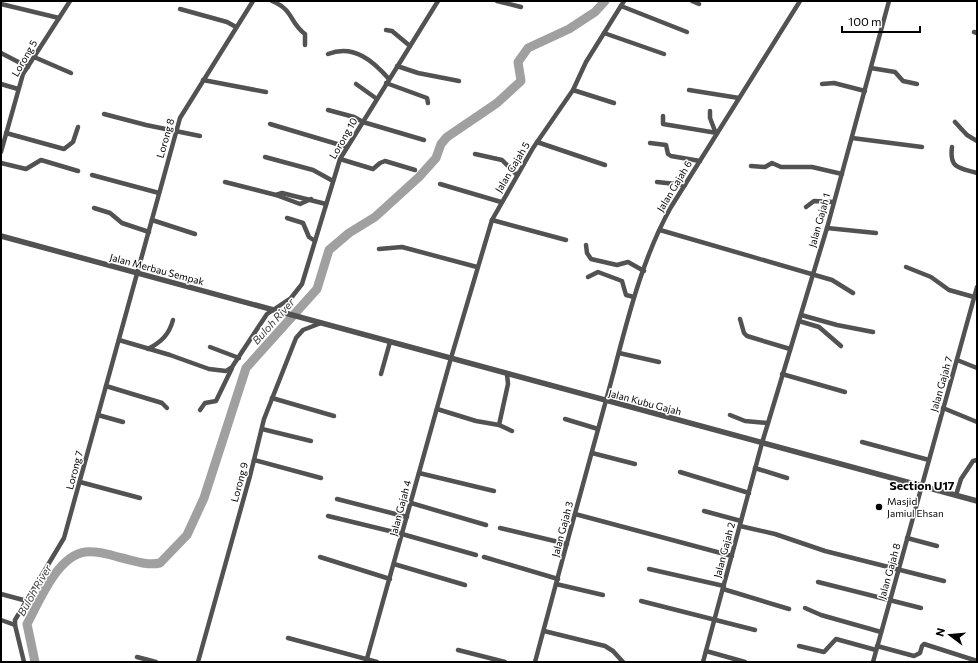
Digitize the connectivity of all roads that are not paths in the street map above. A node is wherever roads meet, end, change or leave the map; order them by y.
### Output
1 (70, 1) edge
2 (253, 1) edge
3 (272, 1) edge
4 (438, 1) edge
5 (497, 1) edge
6 (624, 1) edge
7 (692, 1) edge
8 (800, 1) edge
9 (889, 1) edge
10 (1, 4) edge
11 (699, 4) dead end
12 (621, 6) junction
13 (521, 7) dead end
14 (180, 9) dead end
15 (59, 18) junction
16 (236, 28) junction
17 (386, 30) dead end
18 (687, 32) dead end
19 (604, 33) junction
20 (305, 45) dead end
21 (410, 46) junction
22 (1, 53) edge
23 (328, 54) dead end
24 (664, 54) dead end
25 (34, 57) junction
26 (397, 66) junction
27 (28, 67) junction
28 (871, 68) junction
29 (71, 74) dead end
30 (203, 80) junction
31 (388, 81) junction
32 (459, 81) dead end
33 (1, 84) edge
34 (356, 84) dead end
35 (822, 84) dead end
36 (917, 84) dead end
37 (18, 89) junction
38 (573, 90) junction
39 (689, 90) dead end
40 (865, 91) junction
41 (266, 92) dead end
42 (739, 98) junction
43 (377, 99) junction
44 (428, 103) dead end
45 (614, 103) dead end
46 (328, 110) dead end
47 (710, 111) dead end
48 (104, 114) dead end
49 (663, 116) dead end
50 (363, 122) junction
51 (955, 122) dead end
52 (270, 124) dead end
53 (78, 127) dead end
54 (176, 131) junction
55 (716, 132) junction
56 (6, 133) junction
57 (200, 136) dead end
58 (852, 138) junction
59 (424, 140) dead end
60 (977, 141) edge
61 (537, 142) junction
62 (650, 143) dead end
63 (2, 144) edge
64 (347, 147) junction
65 (922, 147) dead end
66 (952, 148) dead end
67 (1, 152) edge
68 (475, 154) dead end
69 (265, 156) dead end
70 (340, 159) junction
71 (700, 161) junction
72 (1, 163) edge
73 (605, 164) dead end
74 (752, 166) dead end
75 (414, 170) dead end
76 (78, 171) dead end
77 (517, 174) junction
78 (842, 174) junction
79 (977, 174) edge
80 (92, 175) dead end
81 (333, 181) junction
82 (225, 182) dead end
83 (657, 182) dead end
84 (440, 184) dead end
85 (685, 185) junction
86 (159, 193) junction
87 (501, 202) junction
88 (834, 202) junction
89 (326, 204) junction
90 (806, 207) dead end
91 (94, 208) dead end
92 (287, 218) dead end
93 (152, 220) junction
94 (492, 220) junction
95 (827, 228) junction
96 (660, 230) junction
97 (149, 232) junction
98 (876, 233) dead end
99 (195, 234) dead end
100 (1, 236) edge
101 (566, 240) dead end
102 (315, 241) junction
103 (586, 245) dead end
104 (379, 249) dead end
105 (477, 267) junction
106 (906, 268) dead end
107 (644, 271) junction
108 (137, 274) junction
109 (813, 274) junction
110 (588, 277) dead end
111 (977, 287) edge
112 (853, 293) dead end
113 (634, 297) junction
114 (974, 297) junction
115 (275, 311) junction
116 (801, 315) junction
117 (308, 319) joint
118 (740, 319) dead end
119 (173, 320) dead end
120 (799, 321) junction
121 (321, 323) junction
122 (873, 332) dead end
123 (119, 340) junction
124 (390, 342) junction
125 (841, 346) dead end
126 (210, 347) dead end
127 (148, 349) junction
128 (790, 349) junction
129 (619, 353) junction
130 (238, 358) junction
131 (451, 358) junction
132 (957, 360) junction
133 (659, 362) dead end
134 (232, 367) junction
135 (977, 368) edge
136 (381, 374) dead end
137 (507, 374) junction
138 (782, 374) junction
139 (106, 386) junction
140 (845, 392) dead end
141 (272, 398) junction
142 (606, 400) junction
143 (167, 408) dead end
144 (943, 408) junction
145 (437, 409) junction
146 (200, 410) dead end
147 (98, 415) junction
148 (730, 415) dead end
149 (334, 416) dead end
150 (565, 419) dead end
151 (123, 422) dead end
152 (977, 422) edge
153 (768, 423) junction
154 (499, 425) junction
155 (262, 429) junction
156 (598, 429) junction
157 (512, 431) dead end
158 (311, 441) dead end
159 (862, 442) dead end
160 (762, 443) junction
161 (592, 453) junction
162 (254, 460) junction
163 (929, 460) junction
164 (977, 460) edge
165 (635, 464) dead end
166 (755, 468) junction
167 (680, 472) dead end
168 (419, 473) junction
169 (321, 478) dead end
170 (787, 478) dead end
171 (80, 482) junction
172 (922, 486) junction
173 (494, 491) dead end
174 (749, 493) junction
175 (956, 495) junction
176 (140, 498) dead end
177 (337, 498) dead end
178 (977, 501) edge
179 (411, 503) junction
180 (704, 511) dead end
181 (575, 514) junction
182 (328, 516) dead end
183 (407, 517) junction
184 (741, 523) junction
185 (486, 525) dead end
186 (500, 528) dead end
187 (402, 534) junction
188 (907, 538) junction
189 (567, 544) junction
190 (937, 546) dead end
191 (476, 555) dead end
192 (732, 556) junction
193 (320, 557) dead end
194 (484, 557) dead end
195 (394, 564) junction
196 (648, 569) dead end
197 (899, 569) junction
198 (390, 579) junction
199 (557, 581) junction
200 (944, 581) dead end
201 (818, 582) dead end
202 (465, 585) dead end
203 (723, 588) junction
204 (1, 594) edge
205 (603, 595) dead end
206 (890, 600) junction
207 (27, 601) junction
208 (641, 601) dead end
209 (805, 608) dead end
210 (921, 608) dead end
211 (789, 609) dead end
212 (1, 620) edge
213 (714, 620) junction
214 (15, 625) junction
215 (755, 630) dead end
216 (544, 631) junction
217 (881, 632) junction
218 (288, 638) dead end
219 (799, 646) dead end
220 (877, 648) junction
221 (458, 650) dead end
222 (706, 651) junction
223 (137, 657) dead end
224 (367, 660) edge
225 (977, 661) edge
226 (24, 662) edge
227 (156, 662) edge
228 (198, 662) edge
229 (377, 662) edge
230 (505, 662) edge
231 (535, 662) edge
232 (623, 662) edge
233 (703, 662) edge
234 (745, 662) edge
235 (873, 662) edge

1 - 15 street, Lorong 5
2 - 16 street, Lorong 8
3 - 20 street
4 - 21 street, Lorong 10
5 - 13 street
6 - 12 street, Jalan Gajah 5
7 - 11 street
8 - 42 street, Jalan Gajah 6
9 - 28 street, Jalan Gajah 1
10 - 15 street
12 - 18 street
12 - 19 street, Jalan Gajah 5
14 - 16 street
15 - 25 street, Lorong 5
16 - 30 street, Lorong 8
17 - 21 street
19 - 24 street
19 - 38 street, Jalan Gajah 5
21 - 26 street, Lorong 10
22 - 27 street
23 - 31 street
25 - 27 street, Lorong 5
25 - 29 street
26 - 31 street, Lorong 10
26 - 32 street
27 - 37 street, Lorong 5
28 - 36 street
28 - 40 street, Jalan Gajah 1
30 - 41 street
30 - 54 street, Lorong 8
31 - 43 street, Lorong 10
31 - 44 street
33 - 37 street
34 - 43 street
35 - 40 street
37 - 56 street, Lorong 5
38 - 45 street
38 - 61 street, Jalan Gajah 5
39 - 42 street
40 - 58 street, Jalan Gajah 1
42 - 55 street, Jalan Gajah 6
43 - 50 street, Lorong 10
46 - 50 street
47 - 55 street
48 - 54 street
49 - 55 street
50 - 59 street
50 - 64 street, Lorong 10
51 - 60 street
52 - 64 street
53 - 56 street
54 - 57 street
54 - 86 street, Lorong 8
55 - 71 street, Jalan Gajah 6
56 - 63 street, Lorong 5
58 - 65 street
58 - 78 street, Jalan Gajah 1
61 - 73 street
61 - 77 street, Jalan Gajah 5
62 - 71 street
63 - 67 street, Lorong 5
64 - 70 street, Lorong 10
66 - 79 street
68 - 77 street
69 - 81 street
70 - 75 street
70 - 81 street, Lorong 10
71 - 85 street, Jalan Gajah 6
72 - 76 street
74 - 78 street
77 - 87 street, Jalan Gajah 5
78 - 88 street, Jalan Gajah 1
80 - 86 street
81 - 89 street, Lorong 10
82 - 89 street
83 - 85 street
84 - 87 street
85 - 96 street, Jalan Gajah 6
86 - 93 street, Lorong 8
87 - 94 street, Jalan Gajah 5
88 - 90 street
88 - 95 street, Jalan Gajah 1
89 - 102 street, Lorong 10
91 - 97 street
92 - 102 street
93 - 97 street, Lorong 8
93 - 99 street
94 - 101 street
94 - 105 street, Jalan Gajah 5
95 - 98 street
95 - 109 street, Jalan Gajah 1
96 - 107 street, Jalan Gajah 6
96 - 109 street
97 - 108 street, Lorong 8
100 - 108 street, Jalan Merbau Sempak
102 - 115 street, Lorong 10
103 - 107 street
104 - 105 street
105 - 131 street, Jalan Gajah 5
106 - 114 street
107 - 113 street, Jalan Gajah 6
108 - 115 street, Jalan Merbau Sempak
108 - 123 street, Lorong 7
109 - 112 street
109 - 116 street, Jalan Gajah 1
110 - 113 street
111 - 114 street, Jalan Gajah 7
113 - 129 street, Jalan Gajah 6
114 - 132 street, Jalan Gajah 7
115 - 117 street, Jalan Merbau Sempak
115 - 130 street, Lorong 10
116 - 120 street, Jalan Gajah 1
116 - 122 street
117 - 121 street, Jalan Kubu Gajah
118 - 128 street
119 - 127 street
120 - 125 street
120 - 128 street, Jalan Gajah 1
121 - 124 street, Jalan Kubu Gajah
121 - 141 street, Lorong 9
123 - 127 street
123 - 139 street, Lorong 7
124 - 131 street, Jalan Kubu Gajah
124 - 136 street
126 - 130 street
127 - 134 street
128 - 138 street, Jalan Gajah 1
129 - 133 street
129 - 142 street, Jalan Gajah 6
130 - 134 street, Lorong 10
131 - 137 street, Jalan Kubu Gajah
131 - 145 street, Jalan Gajah 4
132 - 135 street
132 - 144 street, Jalan Gajah 7
134 - 146 street, Lorong 10
137 - 142 street, Jalan Kubu Gajah
137 - 154 street
138 - 140 street
138 - 153 street, Jalan Gajah 1
139 - 143 street
139 - 147 street, Lorong 7
141 - 149 street
141 - 155 street, Lorong 9
142 - 156 street, Jalan Gajah 3
142 - 160 street, Jalan Kubu Gajah
144 - 152 street
144 - 163 street, Jalan Gajah 7
145 - 154 street
145 - 168 street, Jalan Gajah 4
147 - 151 street
147 - 171 street, Lorong 7
148 - 153 street
150 - 156 street
153 - 160 street, Jalan Gajah 1
154 - 157 street
155 - 158 street
155 - 162 street, Lorong 9
156 - 161 street, Jalan Gajah 3
159 - 163 street
160 - 166 street, Jalan Gajah 2
160 - 172 street, Jalan Kubu Gajah
161 - 165 street
161 - 181 street, Jalan Gajah 3
162 - 169 street
162 - 228 street, Lorong 9
163 - 172 street, Jalan Gajah 7
164 - 175 street
166 - 170 street
166 - 174 street, Jalan Gajah 2
167 - 174 street
168 - 173 street
168 - 179 street, Jalan Gajah 4
171 - 176 street
171 - 207 street, Lorong 7
172 - 175 street, Jalan Kubu Gajah
172 - 188 street, Jalan Gajah 8
174 - 184 street, Jalan Gajah 2
175 - 178 street, Jalan Kubu Gajah
177 - 183 street
179 - 183 street, Jalan Gajah 4
179 - 185 street
180 - 184 street
181 - 189 street, Jalan Gajah 3
181 - 192 street
182 - 187 street
183 - 187 street, Jalan Gajah 4
184 - 192 street, Jalan Gajah 2
184 - 197 street
186 - 189 street
187 - 191 street
187 - 195 street, Jalan Gajah 4
188 - 190 street
188 - 197 street, Jalan Gajah 8
189 - 199 street, Jalan Gajah 3
192 - 203 street, Jalan Gajah 2
193 - 198 street
194 - 199 street
195 - 198 street, Jalan Gajah 4
195 - 202 street
196 - 203 street
197 - 200 street
197 - 206 street, Jalan Gajah 8
198 - 224 street, Jalan Gajah 4
199 - 205 street
199 - 216 street, Jalan Gajah 3
201 - 206 street
203 - 211 street
203 - 213 street, Jalan Gajah 2
204 - 207 street
206 - 210 street
206 - 217 street, Jalan Gajah 8
207 - 214 street, Lorong 7
208 - 213 street
209 - 217 street
212 - 214 street
213 - 215 street
213 - 222 street, Jalan Gajah 2
214 - 226 street
216 - 231 street, Jalan Gajah 3
216 - 232 street
217 - 220 street, Jalan Gajah 8
218 - 224 street
219 - 220 street
220 - 225 street
220 - 235 street, Jalan Gajah 8
221 - 230 street
222 - 233 street, Jalan Gajah 2
222 - 234 street
223 - 227 street
224 - 229 street

